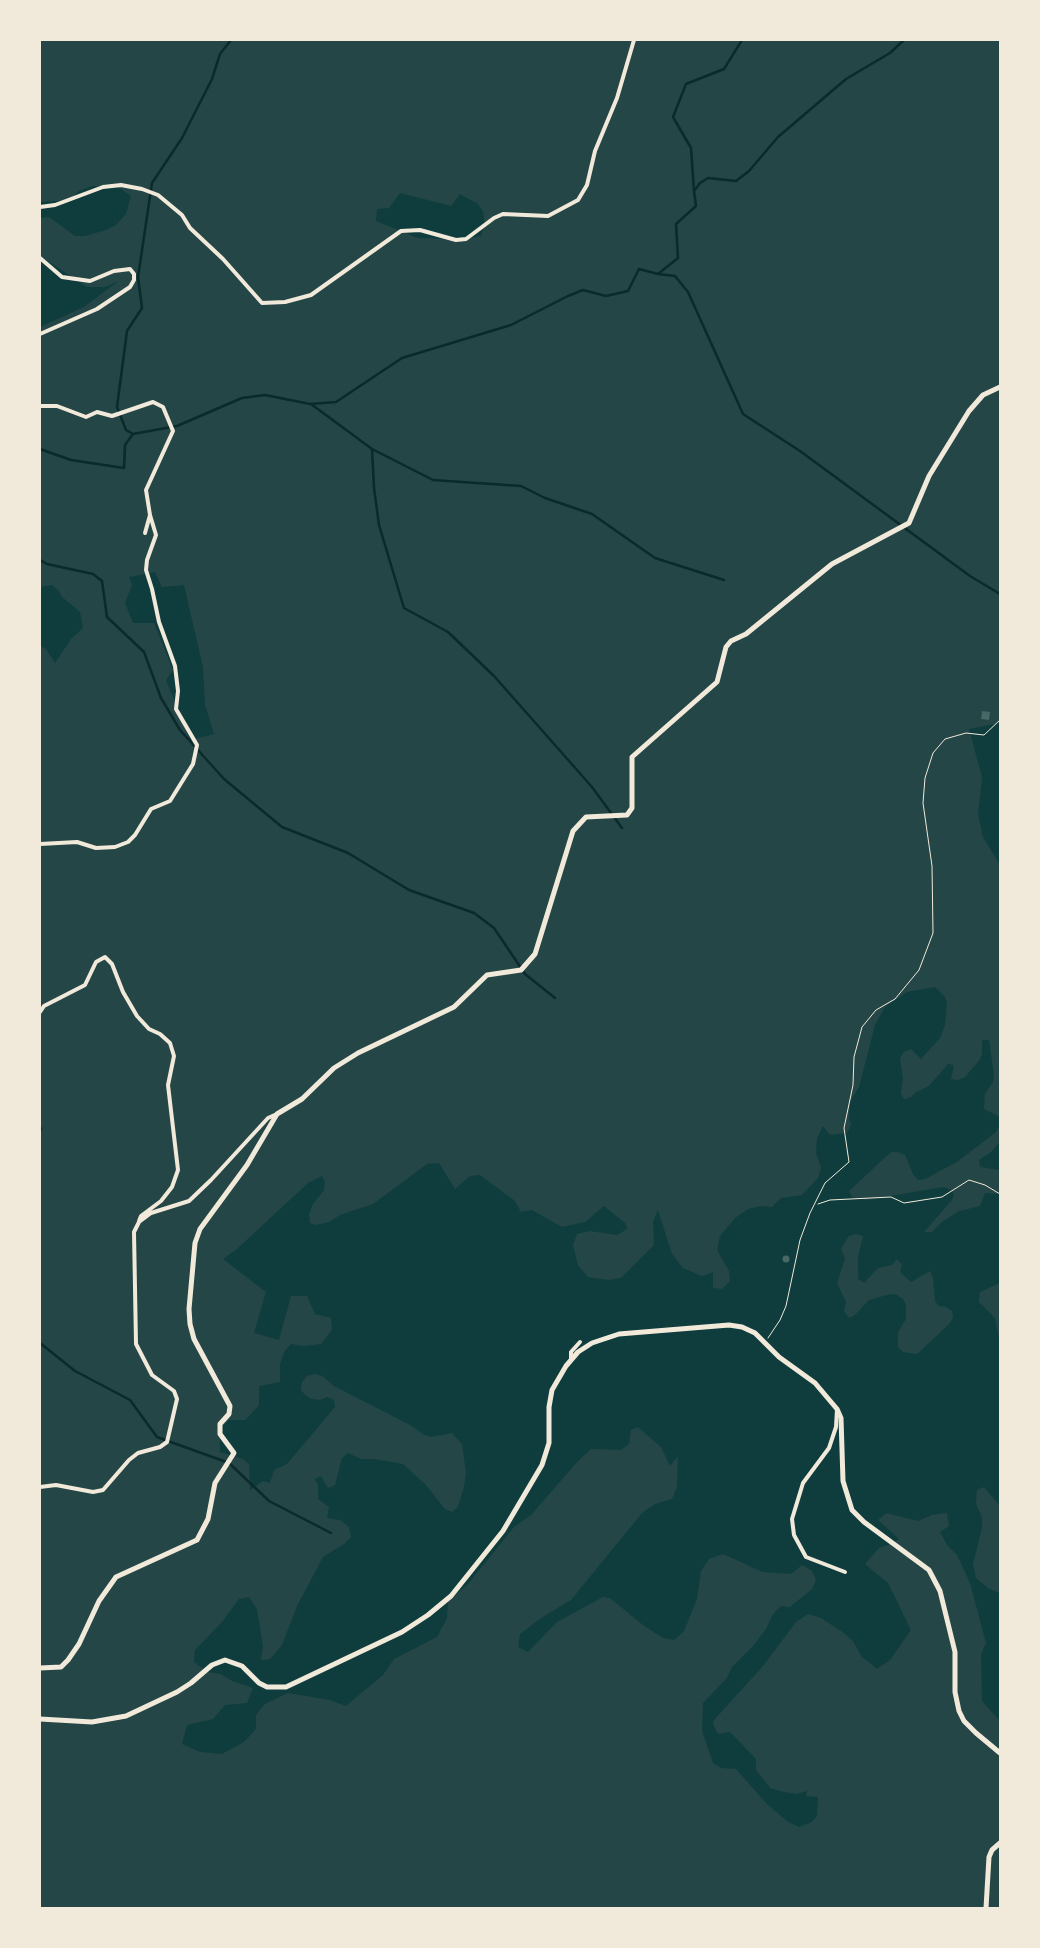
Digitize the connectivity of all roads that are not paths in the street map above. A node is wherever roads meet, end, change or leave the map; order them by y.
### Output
1 (634, 40) edge
2 (40, 207) edge
3 (40, 258) edge
4 (40, 334) edge
5 (1000, 387) edge
6 (40, 406) edge
7 (150, 515) junction
8 (145, 532) dead end
9 (40, 844) edge
10 (40, 1012) edge
11 (277, 1114) junction
12 (139, 1222) junction
13 (580, 1342) dead end
14 (571, 1359) junction
15 (837, 1409) junction
16 (40, 1487) edge
17 (845, 1572) dead end
18 (40, 1668) edge
19 (40, 1720) edge
20 (1000, 1753) edge
21 (1000, 1843) edge
22 (986, 1908) edge

1 - 2 street
3 - 4 street
5 - 11 street
6 - 7 street
7 - 8 street
7 - 9 street
10 - 12 street
11 - 12 street
11 - 18 street
12 - 16 street
13 - 14 street
14 - 15 street
14 - 19 street
15 - 17 street
15 - 20 street
21 - 22 street

